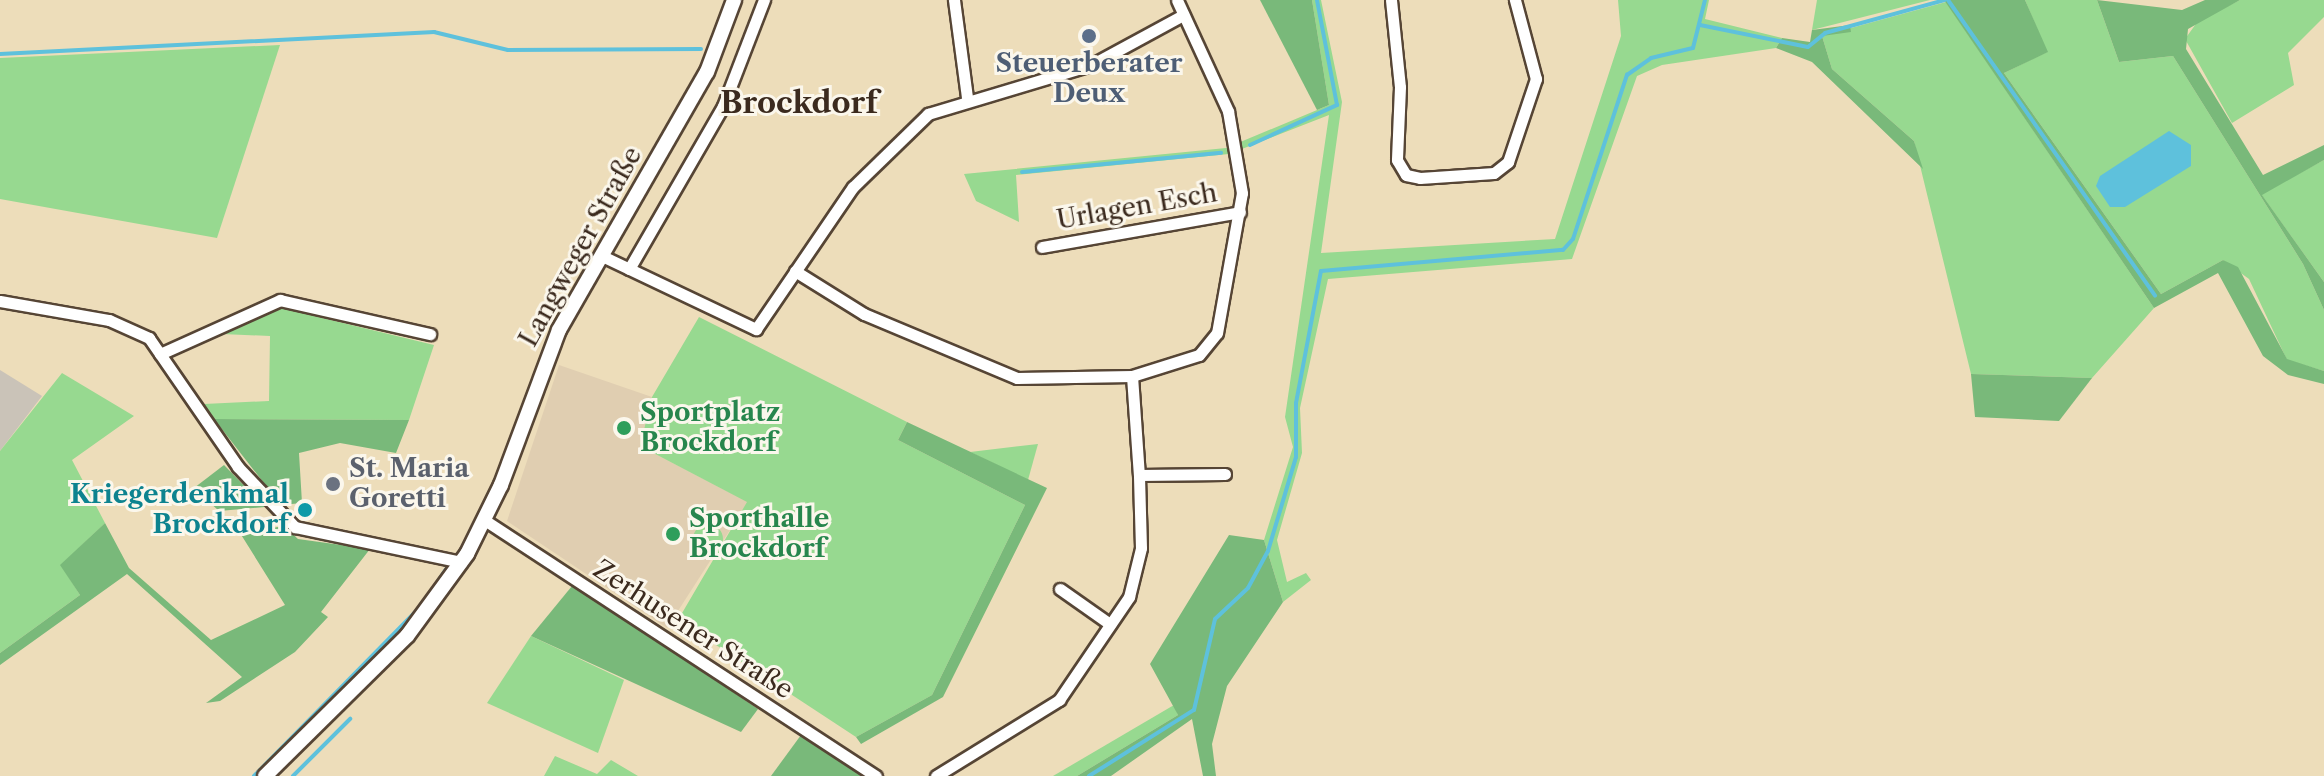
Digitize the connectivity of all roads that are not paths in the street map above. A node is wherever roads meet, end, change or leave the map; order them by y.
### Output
1 (734, 0) edge
2 (764, 0) edge
3 (954, 0) edge
4 (1177, 0) edge
5 (1391, 0) edge
6 (1515, 0) edge
7 (1183, 15) junction
8 (967, 97) junction
9 (1240, 212) junction
10 (1042, 247) dead end
11 (600, 255) junction
12 (629, 269) junction
13 (795, 271) junction
14 (0, 301) edge
15 (430, 334) dead end
16 (160, 354) junction
17 (1132, 376) junction
18 (1225, 474) dead end
19 (1139, 475) junction
20 (486, 521) junction
21 (461, 562) junction
22 (1060, 589) dead end
23 (1110, 624) junction
24 (265, 776) edge
25 (876, 776) edge
26 (936, 776) edge

1 - 11 street, Langweger Straße
2 - 12 street
3 - 8 street
4 - 7 street, Urlagen Esch
5 - 6 street
7 - 8 street
7 - 9 street, Urlagen Esch
8 - 13 street
9 - 10 street, Urlagen Esch
9 - 17 street, Urlagen Esch
11 - 12 street
11 - 20 street, Langweger Straße
12 - 13 street
13 - 17 street, Urlagen Esch
14 - 16 street
15 - 16 street
16 - 21 street
17 - 19 street
18 - 19 street
19 - 23 street
20 - 21 street, Langweger Straße
20 - 25 street, Zerhusener Straße
21 - 24 street, Langweger Straße
22 - 23 street
23 - 26 street

